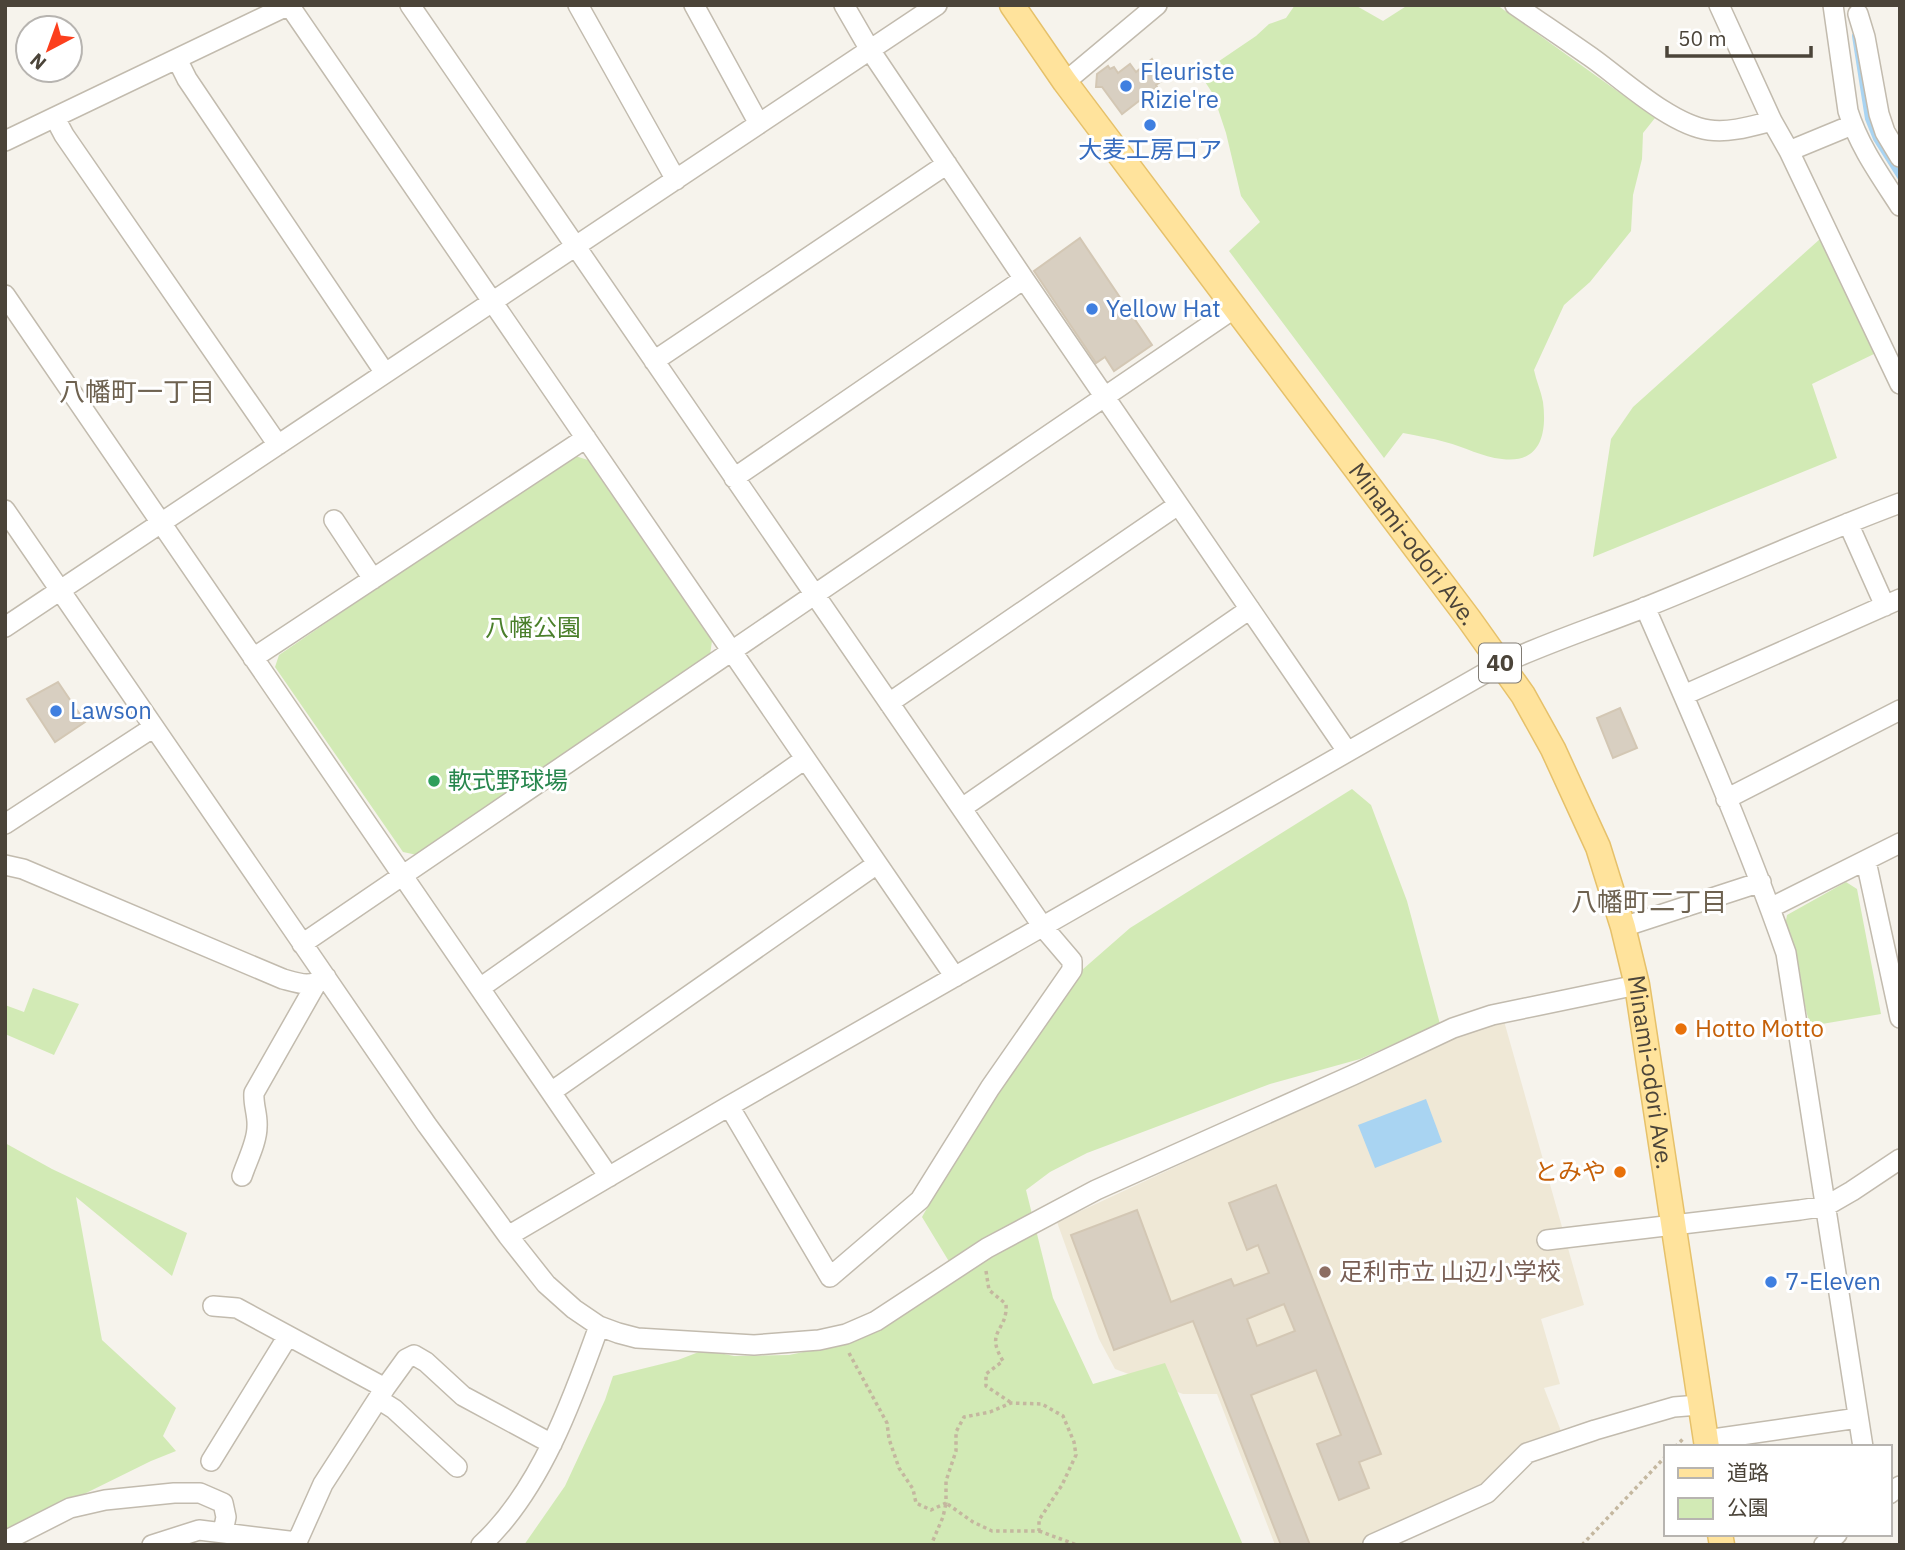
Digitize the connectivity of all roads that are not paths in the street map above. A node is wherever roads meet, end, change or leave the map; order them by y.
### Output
1 (289, 5) edge
2 (410, 5) edge
3 (578, 5) edge
4 (694, 5) edge
5 (844, 5) edge
6 (937, 5) edge
7 (1012, 5) edge
8 (1157, 5) edge
9 (1515, 5) edge
10 (1719, 5) edge
11 (1833, 5) edge
12 (1862, 10) edge
13 (1836, 26) junction
14 (870, 50) junction
15 (177, 59) junction
16 (1065, 82) junction
17 (55, 118) junction
18 (1772, 121) junction
19 (759, 124) junction
20 (1852, 125) junction
21 (5, 141) edge
22 (1789, 151) junction
23 (1900, 157) edge
24 (947, 164) junction
25 (676, 180) junction
26 (1900, 206) edge
27 (575, 246) junction
28 (1024, 279) junction
29 (5, 295) edge
30 (493, 302) junction
31 (1235, 308) junction
32 (654, 360) junction
33 (385, 373) junction
34 (1900, 384) edge
35 (1104, 397) junction
36 (586, 438) junction
37 (278, 445) junction
38 (734, 478) junction
39 (1900, 503) edge
40 (1178, 505) junction
41 (5, 510) edge
42 (334, 520) dead end
43 (161, 523) junction
44 (1848, 523) junction
45 (373, 579) junction
46 (60, 590) junction
47 (815, 594) junction
48 (1892, 602) edge
49 (1645, 607) junction
50 (1250, 609) junction
51 (5, 627) edge
52 (732, 651) junction
53 (253, 658) junction
54 (1501, 664) junction
55 (1684, 695) junction
56 (889, 703) junction
57 (1900, 710) edge
58 (154, 727) junction
59 (1347, 751) junction
60 (806, 759) junction
61 (1726, 799) junction
62 (962, 808) junction
63 (5, 824) edge
64 (1900, 843) edge
65 (1866, 861) junction
66 (877, 863) junction
67 (5, 864) edge
68 (402, 876) junction
69 (1761, 882) junction
70 (1770, 908) junction
71 (1043, 927) junction
72 (1623, 927) junction
73 (302, 944) junction
74 (955, 977) junction
75 (321, 980) junction
76 (1637, 985) junction
77 (480, 988) junction
78 (1898, 993) edge
79 (1900, 1018) edge
80 (551, 1092) junction
81 (729, 1106) junction
82 (1900, 1159) edge
83 (242, 1175) dead end
84 (609, 1177) junction
85 (1826, 1206) junction
86 (1673, 1224) junction
87 (508, 1236) junction
88 (1556, 1239) dead end
89 (214, 1306) dead end
90 (599, 1326) junction
91 (288, 1336) junction
92 (382, 1393) junction
93 (1699, 1405) junction
94 (1858, 1418) junction
95 (1699, 1442) edge
96 (552, 1444) junction
97 (1863, 1445) edge
98 (211, 1461) dead end
99 (457, 1467) dead end
100 (223, 1532) junction
101 (5, 1541) edge
102 (1373, 1544) edge
103 (152, 1545) edge
104 (481, 1545) edge

1 - 15 street
1 - 30 street
2 - 27 street
3 - 25 street
4 - 19 street
5 - 14 street
6 - 14 street
7 - 16 main road, Minami-odori Ave. / 40
8 - 16 street
9 - 18 street
10 - 18 street
11 - 13 street
12 - 13 street
12 - 23 street
13 - 20 street
14 - 19 street
14 - 24 street
15 - 17 street
15 - 33 street
16 - 31 main road, Minami-odori Ave. / 40
17 - 21 street
17 - 37 street
18 - 22 street
19 - 25 street
20 - 22 street
20 - 26 street
22 - 34 street
24 - 28 street
24 - 32 street
25 - 27 street
27 - 30 street
27 - 32 street
28 - 35 street
28 - 38 street
29 - 43 street
30 - 33 street
30 - 36 street
31 - 35 street
31 - 54 main road, Minami-odori Ave. / 40
32 - 38 street
33 - 37 street
35 - 40 street
35 - 47 street
36 - 45 street
36 - 52 street
37 - 43 street
38 - 47 street
39 - 44 street
40 - 50 street
40 - 56 street
41 - 46 street
42 - 45 street
43 - 46 street
43 - 53 street
44 - 48 street
44 - 49 street
45 - 53 street
46 - 51 street
46 - 58 street
47 - 52 street
47 - 56 street
48 - 55 street
49 - 54 street
49 - 55 street
50 - 59 street
50 - 62 street
52 - 60 street
52 - 68 street
53 - 68 street
54 - 59 street
54 - 72 main road, Minami-odori Ave. / 40
55 - 61 street
56 - 62 street
57 - 61 street
58 - 63 street
58 - 73 street
59 - 71 street
60 - 66 street
60 - 77 street
61 - 69 street
62 - 71 street
64 - 65 street
65 - 70 street
65 - 78 street
66 - 74 street
66 - 80 street
67 - 75 street
68 - 73 street
68 - 77 street
69 - 70 street
69 - 72 street
70 - 85 street
71 - 74 street
71 - 81 street
72 - 76 main road, Minami-odori Ave. / 40
73 - 75 street
74 - 81 street
75 - 83 street
75 - 87 street
76 - 86 main road, Minami-odori Ave. / 40
76 - 90 street
77 - 80 street
78 - 79 street
80 - 84 street
81 - 84 street
82 - 85 street
84 - 87 street
85 - 86 street
85 - 94 street
86 - 88 street
86 - 93 main road, Minami-odori Ave. / 40
87 - 90 street
89 - 91 street
90 - 96 street
91 - 92 street
91 - 98 street
92 - 96 street
92 - 99 street
92 - 100 street
93 - 95 main road, Minami-odori Ave. / 40
93 - 102 street
94 - 95 street
94 - 97 street
96 - 104 street
100 - 101 street
100 - 103 street

